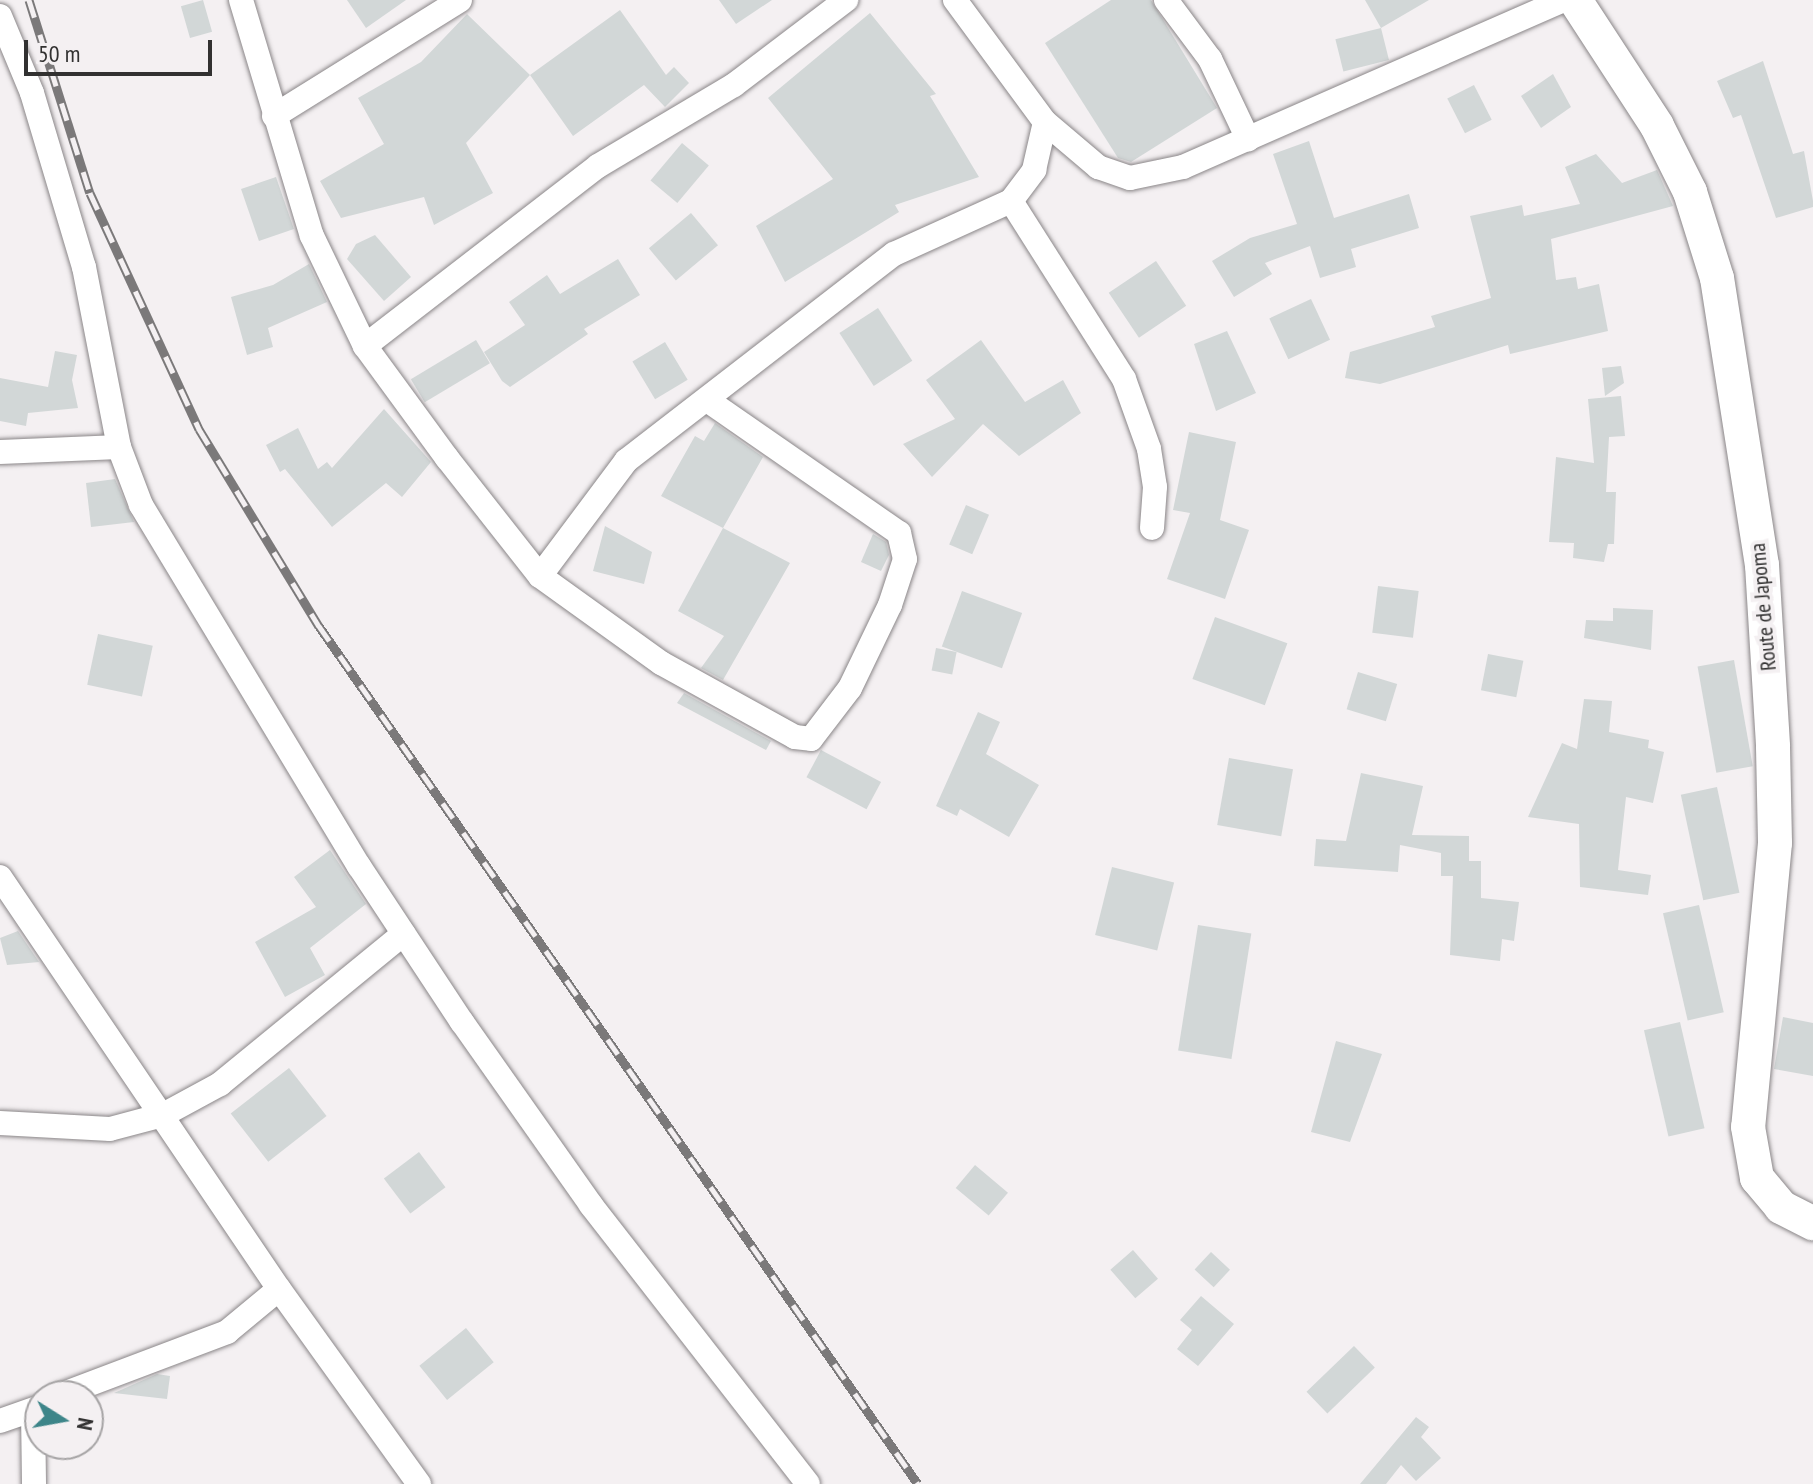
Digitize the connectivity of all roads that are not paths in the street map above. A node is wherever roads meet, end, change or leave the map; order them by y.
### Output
1 (241, 0) edge
2 (460, 0) edge
3 (846, 0) edge
4 (955, 0) edge
5 (1166, 0) edge
6 (1563, 0) edge
7 (1575, 0) edge
8 (0, 16) edge
9 (274, 116) junction
10 (1045, 122) junction
11 (1248, 139) junction
12 (1011, 201) junction
13 (365, 346) junction
14 (710, 402) junction
15 (119, 447) junction
16 (0, 452) edge
17 (1152, 528) dead end
18 (540, 576) junction
19 (0, 877) edge
20 (403, 934) junction
21 (163, 1115) junction
22 (0, 1123) edge
23 (1813, 1223) edge
24 (279, 1289) junction
25 (100, 1380) edge
26 (24, 1413) edge
27 (0, 1421) edge
28 (35, 1460) edge
29 (802, 1482) edge
30 (34, 1484) edge
31 (419, 1484) edge

1 - 9 street
2 - 9 street
3 - 13 street
4 - 10 street
5 - 11 street
6 - 11 street
7 - 23 street, Route de Japoma
8 - 15 street
9 - 13 street
10 - 11 street
10 - 12 street
12 - 14 street
12 - 17 street
13 - 18 street
14 - 18 street
14 - 18 street
15 - 16 street
15 - 20 street
19 - 21 street
20 - 21 street
20 - 29 street
21 - 22 street
21 - 24 street
24 - 25 street
24 - 31 street
26 - 27 street
28 - 30 street

